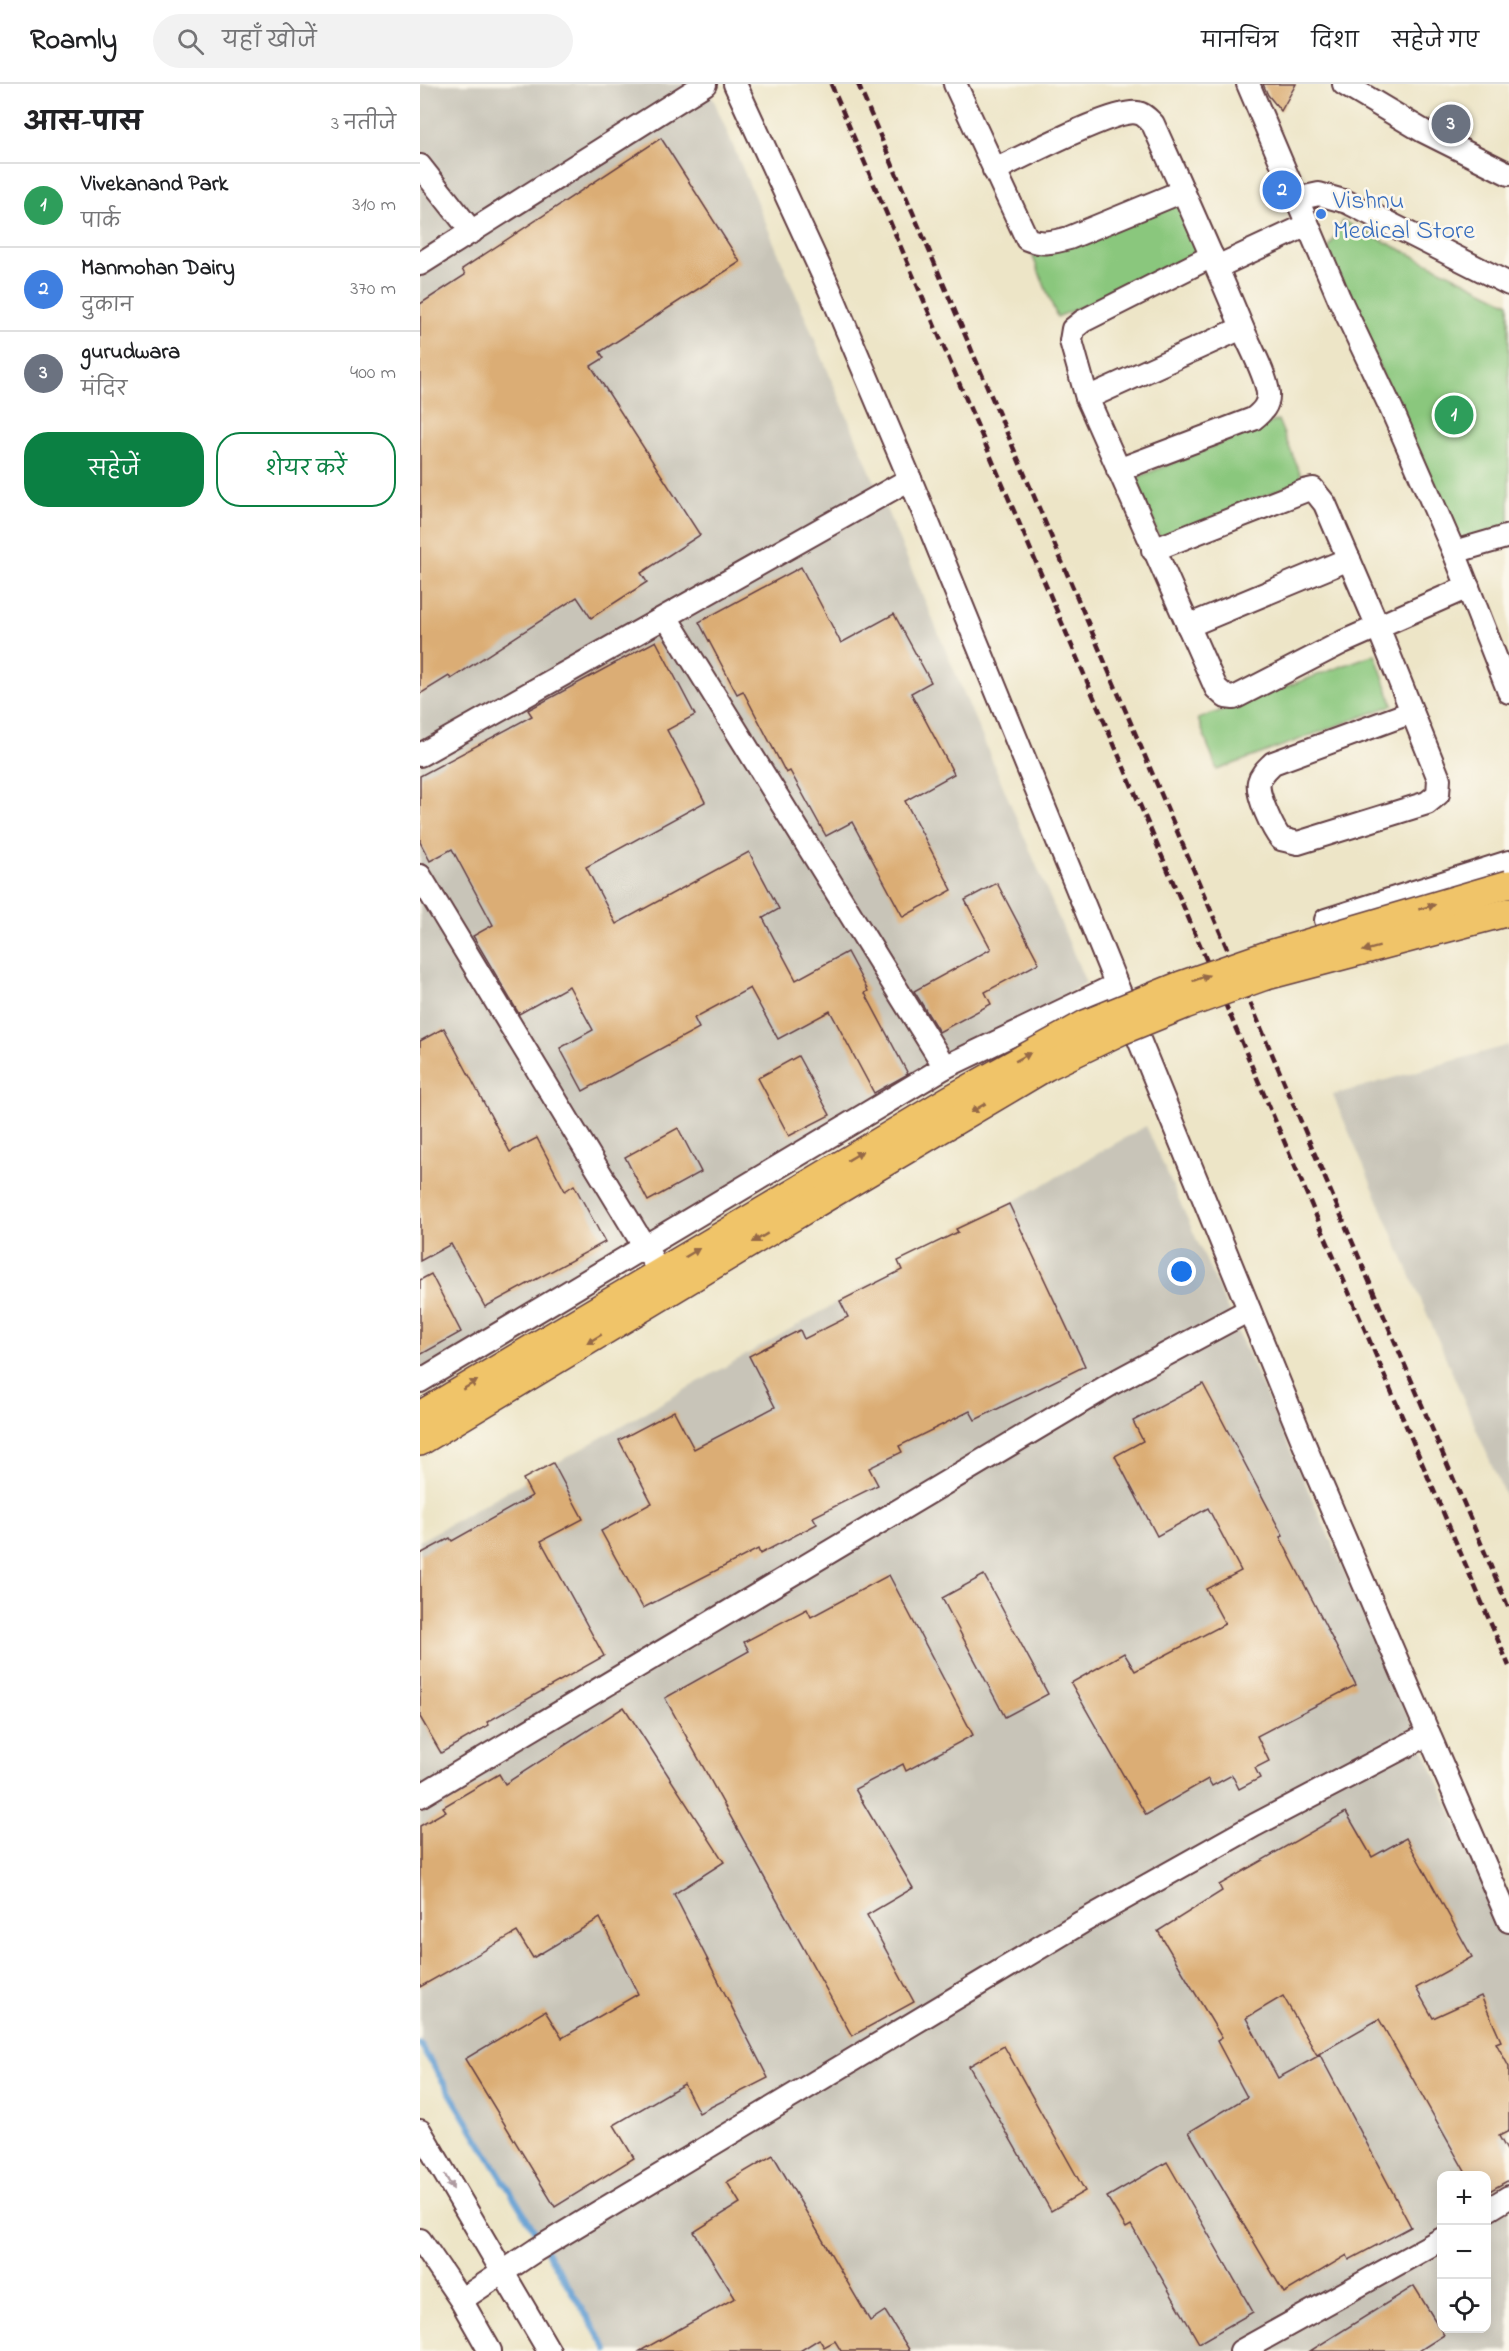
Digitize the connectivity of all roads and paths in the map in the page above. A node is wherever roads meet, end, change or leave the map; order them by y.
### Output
1 (705, 84) edge
2 (735, 84) edge
3 (956, 84) edge
4 (1248, 84) edge
5 (1344, 84) edge
6 (1366, 90) edge
7 (420, 166) edge
8 (994, 170) junction
9 (1509, 174) edge
10 (1183, 191) junction
11 (1296, 199) junction
12 (1308, 225) junction
13 (472, 232) junction
14 (1215, 262) junction
15 (420, 264) edge
16 (1509, 284) edge
17 (1242, 327) junction
18 (1087, 398) junction
19 (1118, 470) junction
20 (910, 479) junction
21 (1509, 536) edge
22 (1154, 550) junction
23 (1454, 552) junction
24 (1349, 560) junction
25 (1468, 587) junction
26 (666, 616) junction
27 (1188, 626) junction
28 (1378, 627) junction
29 (1509, 692) edge
30 (1412, 712) junction
31 (420, 755) edge
32 (1509, 862) edge
33 (420, 876) edge
34 (1509, 884) edge
35 (1509, 912) edge
36 (1326, 920) dead end
37 (1116, 985) junction
38 (945, 1067) junction
39 (808, 1197) junction
40 (645, 1248) junction
41 (660, 1273) junction
42 (1249, 1310) junction
43 (420, 1381) edge
44 (420, 1415) edge
45 (420, 1442) edge
46 (1429, 1734) junction
47 (420, 1796) edge
48 (1509, 1921) edge
49 (420, 2132) edge
50 (1509, 2197) edge
51 (1491, 2208) edge
52 (420, 2240) edge
53 (1437, 2242) edge
54 (503, 2271) junction
55 (460, 2300) junction
56 (490, 2351) edge
57 (549, 2351) edge
58 (1241, 2351) edge

1 - 13 street
2 - 20 street
3 - 8 street
4 - 11 street
5 - 6 street
6 - 9 street
7 - 13 street
8 - 10 street
8 - 10 street
10 - 14 street
11 - 12 street
11 - 16 street
12 - 14 street
12 - 23 street
13 - 15 street
14 - 17 street
14 - 18 street
17 - 18 street
17 - 19 street
18 - 19 street
19 - 22 street
20 - 26 street
20 - 37 street
21 - 23 street
22 - 24 street
22 - 27 street
23 - 25 street
24 - 27 street
24 - 28 street
25 - 28 street
25 - 29 street
26 - 31 street
26 - 38 street
27 - 28 street
28 - 30 street
30 - 30 street
32 - 36 street
33 - 40 street
39 -> 34 main road, bridge
35 -> 39 main road, bridge
37 - 38 street
37 - 42 street
38 - 40 street
41 -> 39 main road
39 -> 45 main road
40 - 41 street
40 - 43 street
44 -> 41 main road
42 - 46 street
42 - 47 street
46 - 48 street
46 - 54 street
49 -> 54 street
50 - 51 street
52 - 55 street
53 - 58 street
54 - 55 street
54 - 57 street
55 - 56 street

